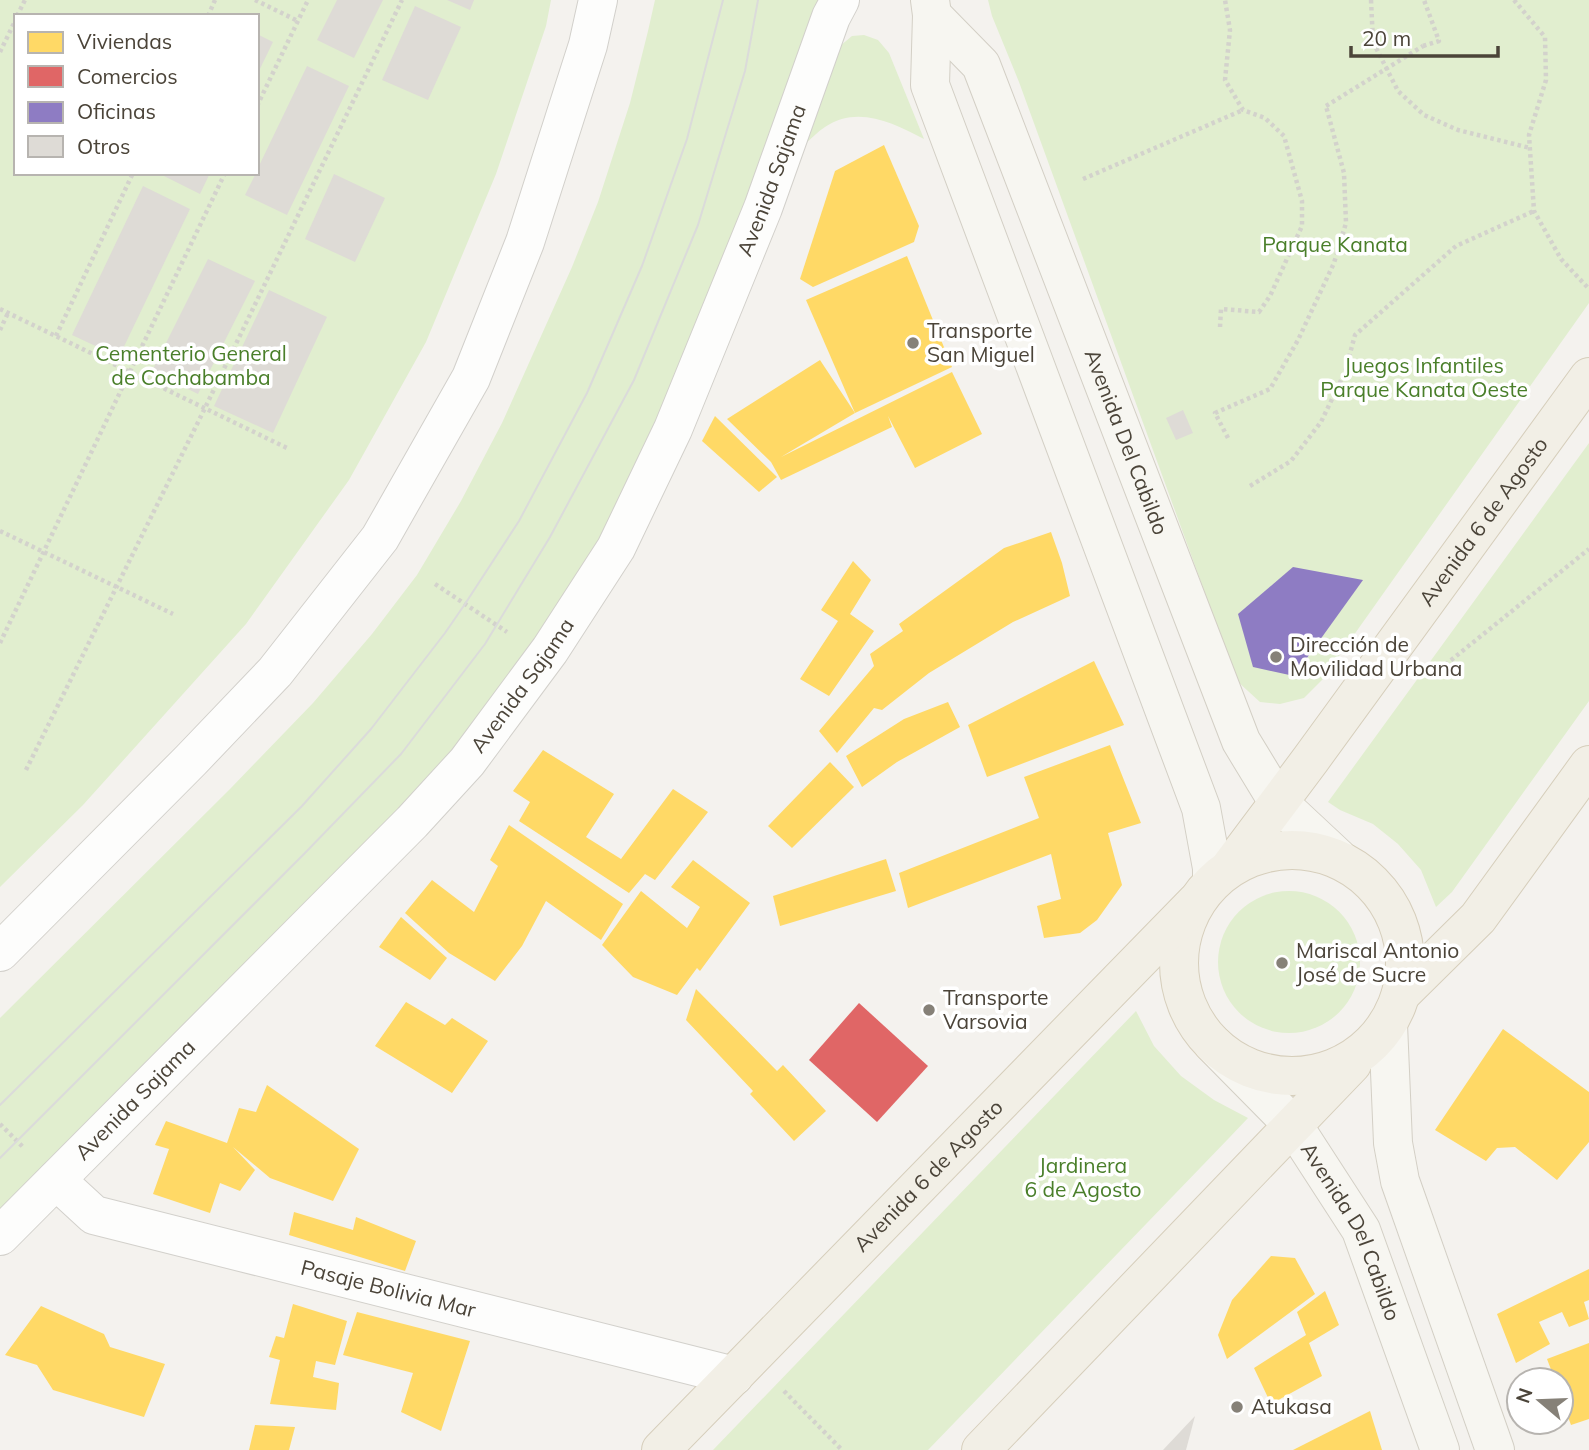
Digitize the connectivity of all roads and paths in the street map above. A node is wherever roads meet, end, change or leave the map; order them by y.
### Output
1 (255, 0) edge
2 (308, 0) edge
3 (402, 0) edge
4 (598, 0) edge
5 (840, 0) edge
6 (1225, 0) edge
7 (1371, 0) edge
8 (1424, 0) edge
9 (1514, 0) edge
10 (931, 7) edge
11 (298, 21) junction
12 (14, 23) edge
13 (0, 52) edge
14 (259, 102) edge
15 (1243, 110) junction
16 (1530, 148) junction
17 (132, 175) edge
18 (224, 175) edge
19 (1083, 179) dead end
20 (1534, 211) junction
21 (1589, 289) edge
22 (0, 309) edge
23 (8, 313) junction
24 (1220, 327) dead end
25 (0, 330) edge
26 (56, 336) junction
27 (130, 372) junction
28 (1589, 377) edge
29 (205, 408) junction
30 (1228, 438) dead end
31 (289, 449) dead end
32 (1250, 486) dead end
33 (0, 531) edge
34 (1589, 549) edge
35 (43, 552) junction
36 (435, 584) dead end
37 (117, 587) junction
38 (173, 614) dead end
39 (496, 625) dead end
40 (0, 643) edge
41 (1440, 669) dead end
42 (1589, 765) edge
43 (26, 770) dead end
44 (1278, 802) junction
45 (1338, 858) junction
46 (1213, 884) junction
47 (0, 952) edge
48 (1395, 1009) junction
49 (1213, 1044) junction
50 (1363, 1053) junction
51 (0, 1124) edge
52 (1293, 1125) junction
53 (17, 1141) dead end
54 (56, 1180) junction
55 (0, 1236) edge
56 (734, 1377) junction
57 (784, 1391) dead end
58 (662, 1450) edge
59 (842, 1450) edge
60 (981, 1450) edge
61 (1440, 1450) edge
62 (1495, 1450) edge

1 - 11 path
2 - 11 path
3 - 29 path
4 - 47 street
5 - 54 street, Avenida Sajama
6 - 15 path
7 - 16 path
8 - 30 path, bridge
9 - 16 path
10 - 44 street, Avenida Del Cabildo
10 - 46 street, Avenida Del Cabildo
11 - 14 path
12 - 13 path
15 - 19 path
15 - 24 path
16 - 20 path
17 - 26 path
18 - 27 path
20 - 21 path
20 - 32 path
22 - 23 path
23 - 25 path
23 - 26 path
26 - 27 path
27 - 29 path
27 - 35 path
28 - 44 main road, Avenida 6 de Agosto
29 - 31 path
29 - 37 path
33 - 35 path
34 - 41 path
35 - 37 path
35 - 40 path
36 - 39 path
37 - 38 path
37 - 43 path
42 - 48 main road
44 - 45 street, Avenida Del Cabildo
44 - 46 main road, Avenida 6 de Agosto
45 - 46 main road
45 - 48 main road
46 - 49 main road
46 - 56 main road, Avenida 6 de Agosto
48 - 50 main road
48 - 62 street
49 - 50 main road
49 - 52 street, Avenida Del Cabildo
50 - 52 main road
51 - 53 path
52 - 60 main road
52 - 61 street, Avenida Del Cabildo
54 - 55 street, Avenida Sajama
54 - 56 street, Pasaje Bolivia Mar
56 - 58 main road, Avenida 6 de Agosto
57 - 59 path

